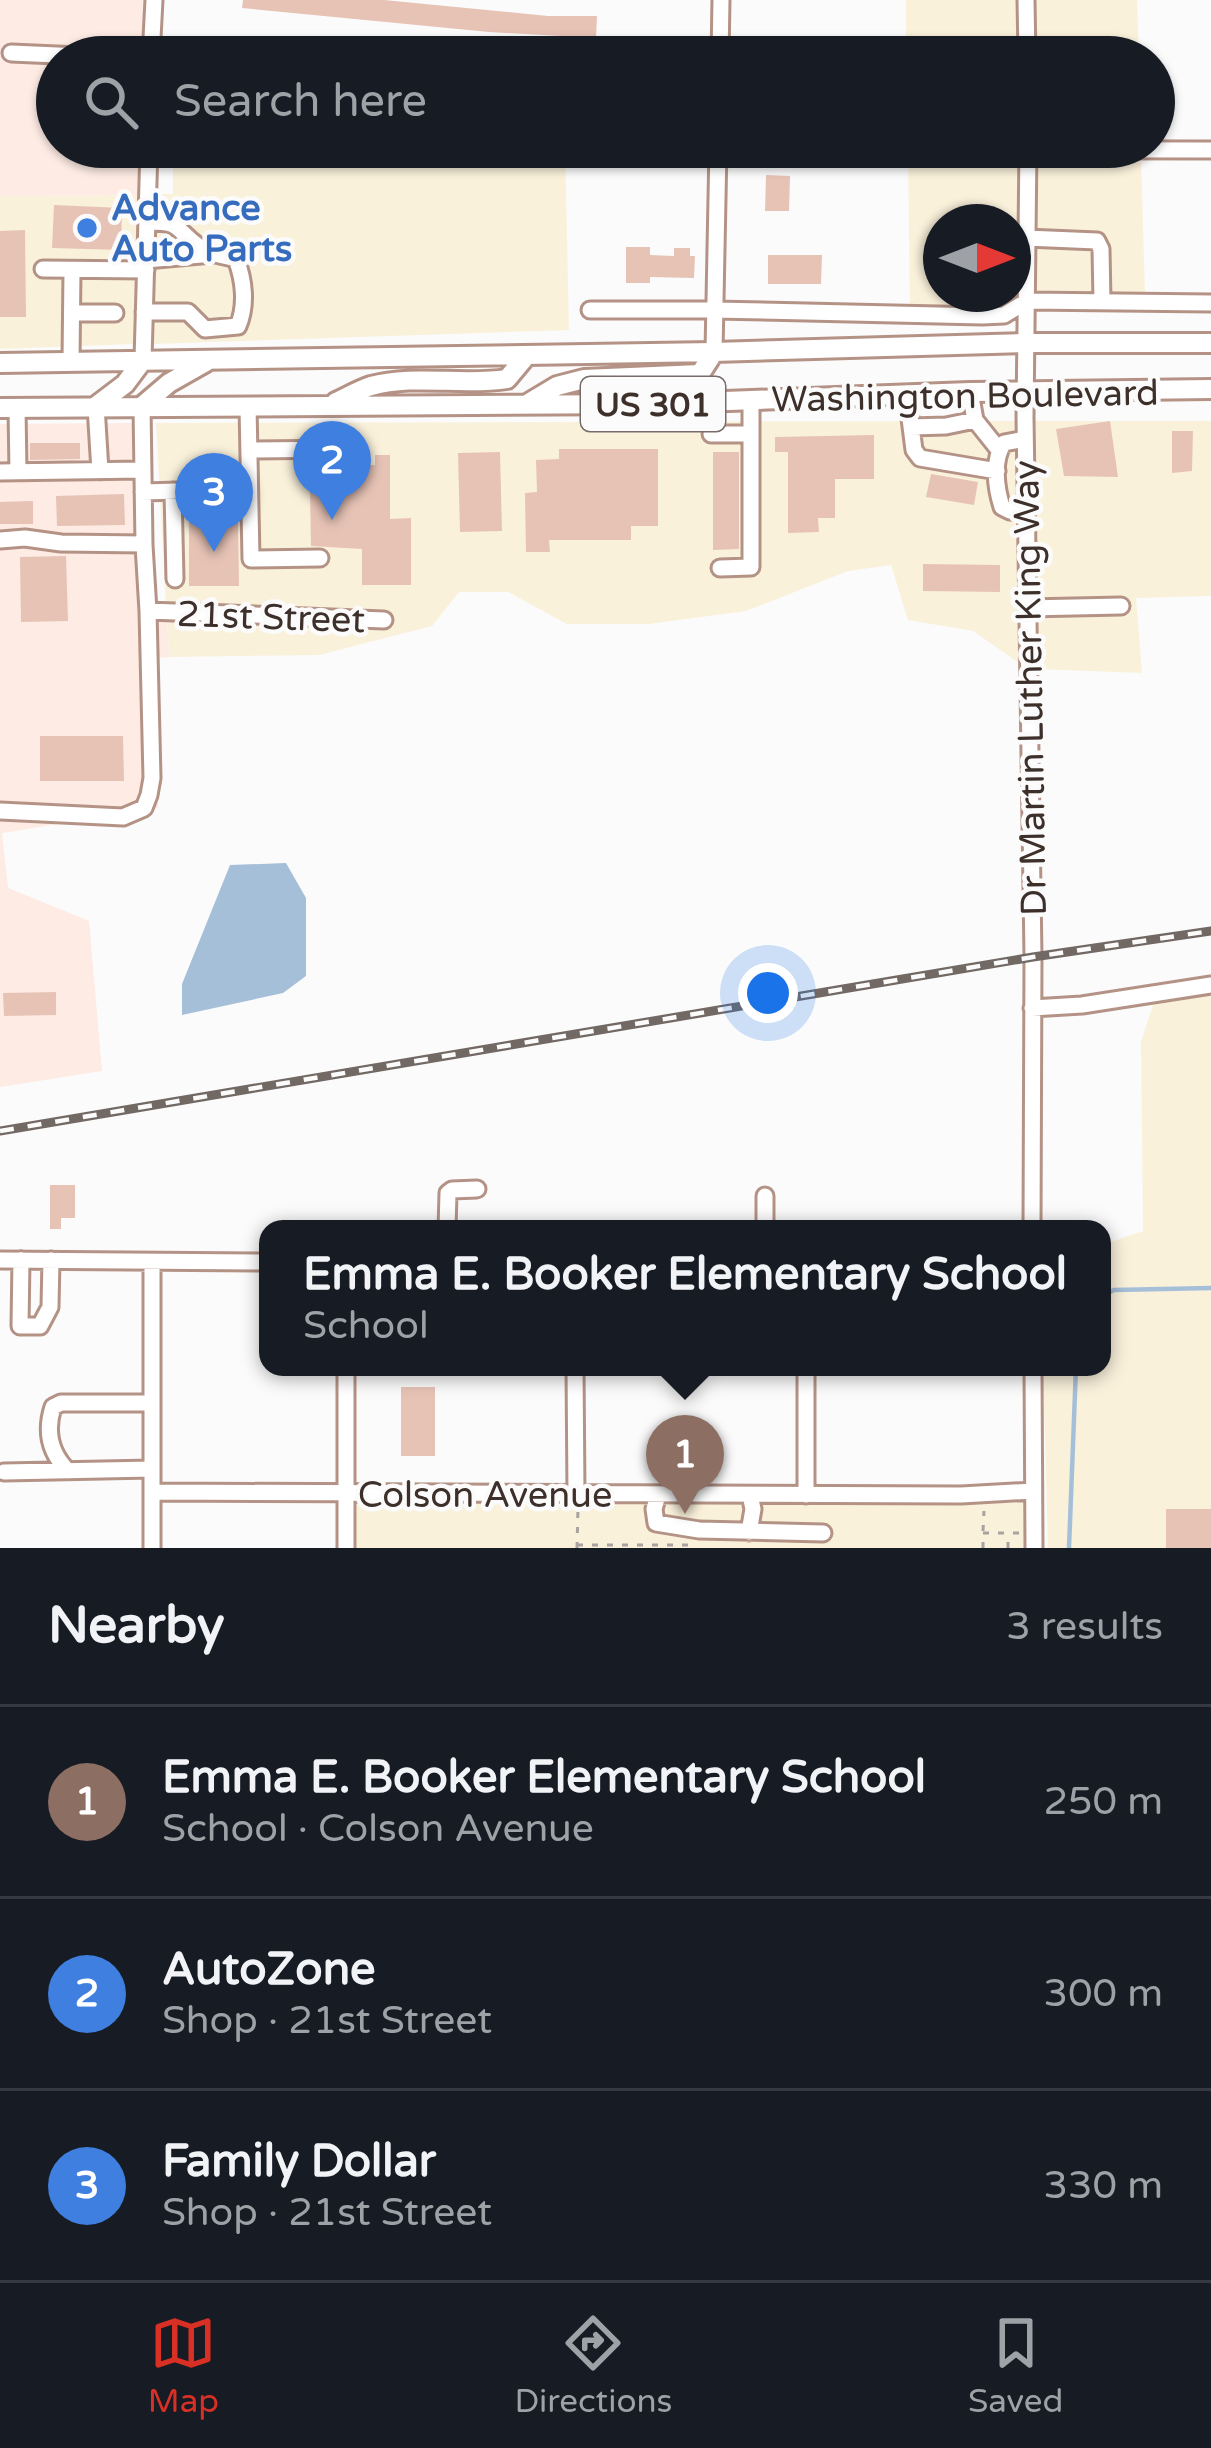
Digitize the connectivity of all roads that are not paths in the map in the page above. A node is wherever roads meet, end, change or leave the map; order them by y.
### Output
1 (154, 0) edge
2 (721, 0) edge
3 (1026, 0) edge
4 (152, 36) edge
5 (720, 36) edge
6 (1027, 36) edge
7 (11, 53) dead end
8 (36, 54) edge
9 (1175, 150) edge
10 (1211, 150) edge
11 (148, 168) edge
12 (718, 168) edge
13 (1028, 168) edge
14 (1027, 204) edge
15 (147, 222) junction
16 (1031, 238) edge
17 (212, 254) junction
18 (146, 265) junction
19 (43, 269) dead end
20 (72, 270) junction
21 (1031, 301) edge
22 (1102, 302) junction
23 (1211, 303) edge
24 (590, 310) dead end
25 (714, 310) junction
26 (144, 312) junction
27 (1009, 312) edge
28 (1027, 312) edge
29 (72, 313) junction
30 (115, 314) dead end
31 (1026, 343) junction
32 (1211, 344) edge
33 (714, 352) junction
34 (526, 356) junction
35 (143, 360) junction
36 (210, 360) junction
37 (71, 361) junction
38 (0, 363) edge
39 (1211, 389) edge
40 (1025, 391) junction
41 (970, 392) junction
42 (907, 395) junction
43 (751, 400) junction
44 (527, 404) junction
45 (331, 405) junction
46 (96, 406) junction
47 (142, 406) junction
48 (248, 406) junction
49 (9, 408) edge
50 (975, 420) junction
51 (911, 428) junction
52 (711, 434) dead end
53 (751, 434) junction
54 (1025, 439) junction
55 (348, 449) dead end
56 (249, 450) junction
57 (999, 450) junction
58 (143, 470) junction
59 (100, 471) junction
60 (997, 471) junction
61 (0, 472) edge
62 (18, 472) junction
63 (249, 489) junction
64 (173, 491) junction
65 (143, 492) junction
66 (1026, 512) junction
67 (0, 540) edge
68 (144, 544) junction
69 (320, 558) dead end
70 (720, 568) dead end
71 (175, 579) dead end
72 (1121, 606) dead end
73 (1027, 608) junction
74 (148, 611) junction
75 (384, 620) dead end
76 (0, 811) edge
77 (1211, 985) edge
78 (1032, 1008) junction
79 (477, 1189) dead end
80 (766, 1196) dead end
81 (447, 1220) edge
82 (765, 1220) edge
83 (1032, 1220) edge
84 (0, 1259) edge
85 (21, 1260) junction
86 (50, 1260) junction
87 (152, 1262) junction
88 (259, 1262) edge
89 (346, 1376) edge
90 (575, 1376) edge
91 (806, 1376) edge
92 (1033, 1376) edge
93 (152, 1403) junction
94 (152, 1469) junction
95 (4, 1472) dead end
96 (68, 1472) junction
97 (1033, 1491) junction
98 (153, 1492) junction
99 (346, 1494) junction
100 (576, 1495) junction
101 (658, 1495) junction
102 (751, 1495) junction
103 (806, 1495) junction
104 (749, 1532) junction
105 (824, 1533) dead end
106 (1034, 1540) edge
107 (152, 1548) edge
108 (346, 1548) edge

1 - 4 street
2 - 5 street
3 - 6 street
7 - 8 street
9 - 10 street
11 - 15 street
12 - 25 street
13 - 14 street, Dr Martin Luther King Way
15 - 17 street
15 - 18 street
16 - 22 street
17 - 18 street
17 - 26 street
18 - 20 street
18 - 26 street
19 - 20 street
20 - 29 street
21 - 22 street
22 - 23 street
24 - 25 street
25 - 27 street
25 - 33 street
26 - 35 street
28 - 31 street, Dr Martin Luther King Way
29 - 30 street
29 - 37 street
31 - 32 main road, Washington Boulevard / US 301
31 - 33 main road, Washington Boulevard / US 301
31 - 40 street, Dr Martin Luther King Way
33 - 34 main road, Washington Boulevard / US 301
33 - 44 main road
34 - 36 main road, Washington Boulevard / US 301
34 - 45 main road
35 - 36 main road, Washington Boulevard / US 301
35 - 37 main road, Washington Boulevard / US 301
35 - 46 main road
36 - 47 main road
37 - 38 main road, Washington Boulevard / US 301
39 - 40 main road, Washington Boulevard / US 301
40 - 41 main road, Washington Boulevard / US 301
40 - 54 street, Dr Martin Luther King Way
41 - 42 main road, Washington Boulevard / US 301
41 - 50 street
42 - 43 main road, Washington Boulevard / US 301
42 - 51 street
43 - 44 main road, Washington Boulevard / US 301
43 - 53 street
44 - 45 main road, Washington Boulevard / US 301
45 - 48 main road, Washington Boulevard / US 301
46 - 47 main road, Washington Boulevard / US 301
46 - 49 main road, Washington Boulevard / US 301
46 - 59 street
47 - 48 main road, Washington Boulevard / US 301
47 - 58 street, 21st Street
48 - 56 street
49 - 62 street
50 - 51 street
50 - 57 street
51 - 60 street
52 - 53 street
53 - 70 street
54 - 57 street
54 - 66 street, Dr Martin Luther King Way
55 - 56 street
56 - 63 street
57 - 60 street
58 - 59 street
58 - 65 street, 21st Street
59 - 62 street
60 - 66 street
61 - 62 street
63 - 64 street
63 - 69 street
64 - 65 street
64 - 71 street
65 - 68 street, 21st Street
66 - 73 street, Dr Martin Luther King Way
67 - 68 street
68 - 74 street, 21st Street
72 - 73 street
73 - 78 street, Dr Martin Luther King Way
74 - 75 street, 21st Street
74 - 76 street
77 - 78 street
78 - 83 street, Dr Martin Luther King Way
79 - 81 street
80 - 82 street
84 - 85 street
85 - 86 street
85 - 86 street
86 - 87 street
87 - 88 street
87 - 93 street
89 - 99 street
90 - 100 street
91 - 103 street
92 - 97 street
93 - 94 street
93 - 96 street
94 - 96 street
94 - 98 street
95 - 96 street
97 - 103 street, Colson Avenue
97 - 106 street
98 - 99 street, Colson Avenue
98 - 107 street
99 - 100 street, Colson Avenue
99 - 108 street
100 - 101 street, Colson Avenue
101 - 102 street, Colson Avenue
101 - 104 street
102 - 103 street, Colson Avenue
102 - 104 street
104 - 105 street

